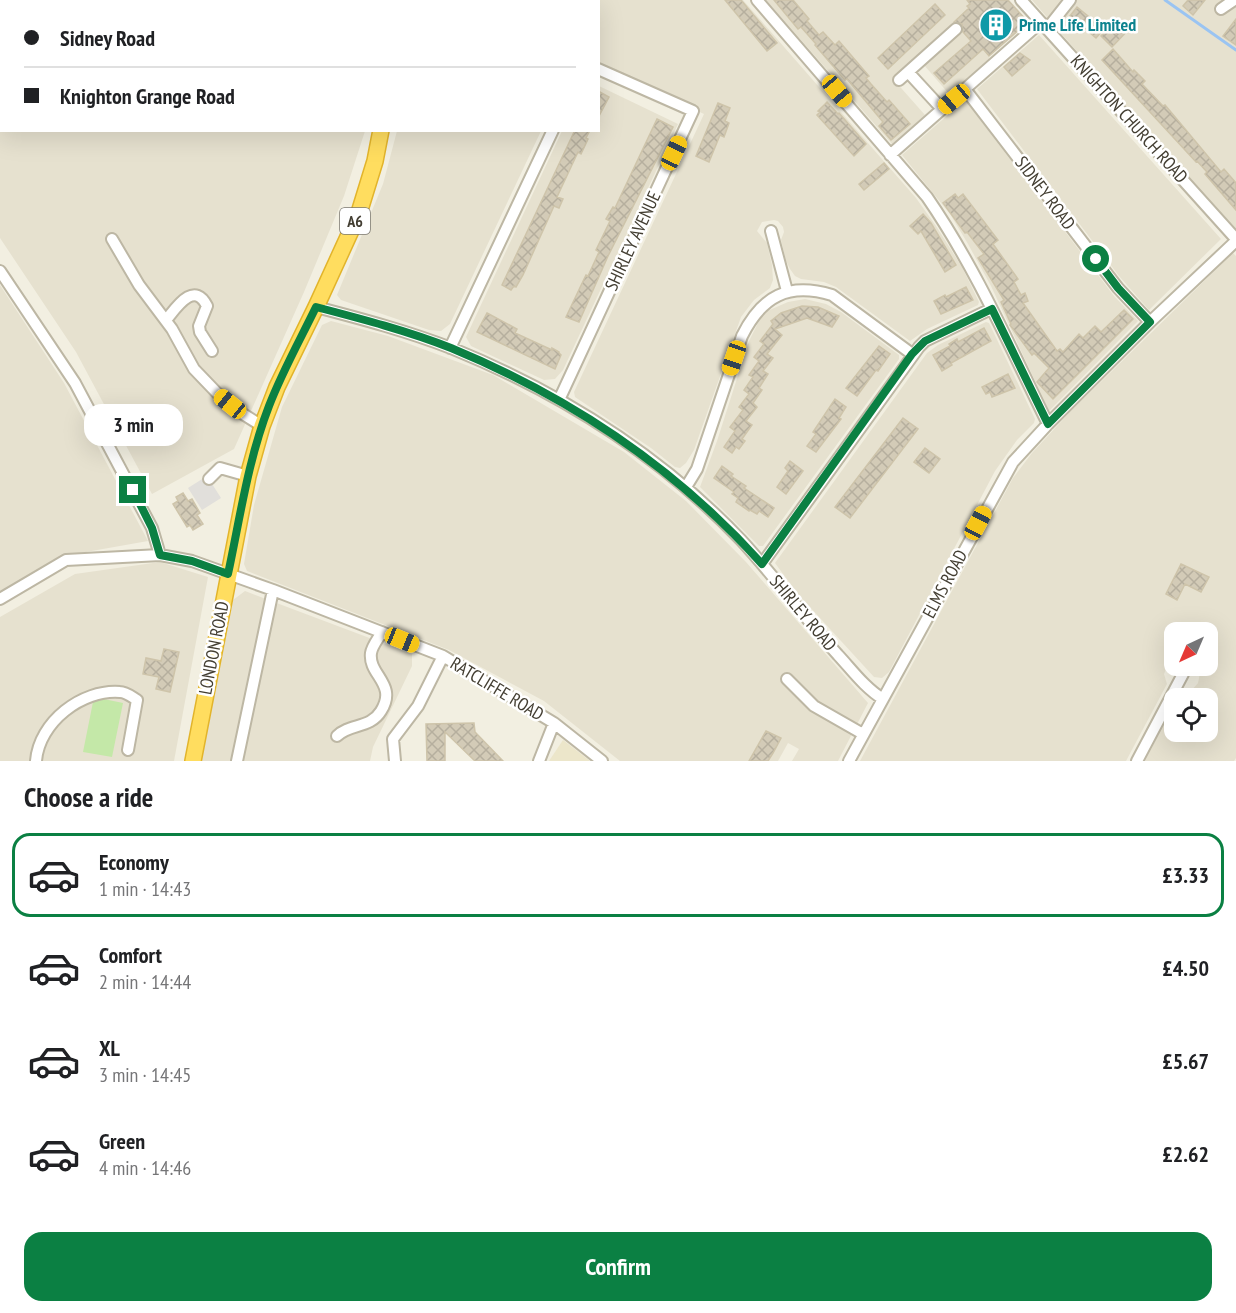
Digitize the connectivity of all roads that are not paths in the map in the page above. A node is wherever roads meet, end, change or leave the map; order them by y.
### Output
1 (757, 0) edge
2 (1021, 0) edge
3 (1070, 0) edge
4 (1234, 0) edge
5 (1221, 9) dead end
6 (1044, 25) junction
7 (956, 29) dead end
8 (600, 70) edge
9 (908, 72) junction
10 (899, 80) dead end
11 (966, 89) junction
12 (942, 109) junction
13 (381, 132) edge
14 (552, 132) edge
15 (890, 155) junction
16 (771, 231) dead end
17 (112, 239) dead end
18 (1236, 240) edge
19 (0, 271) edge
20 (787, 291) junction
21 (316, 307) junction
22 (992, 309) junction
23 (166, 320) junction
24 (1150, 322) junction
25 (450, 348) junction
26 (212, 351) dead end
27 (912, 354) junction
28 (559, 400) junction
29 (1048, 424) junction
30 (262, 426) junction
31 (248, 476) junction
32 (209, 479) dead end
33 (686, 487) junction
34 (160, 555) junction
35 (762, 564) junction
36 (228, 574) junction
37 (273, 590) junction
38 (0, 599) edge
39 (382, 632) junction
40 (443, 656) junction
41 (1182, 676) edge
42 (787, 679) dead end
43 (883, 699) junction
44 (554, 723) junction
45 (863, 734) junction
46 (337, 736) dead end
47 (128, 750) dead end
48 (36, 761) edge
49 (193, 761) edge
50 (237, 761) edge
51 (395, 761) edge
52 (539, 761) edge
53 (603, 761) edge
54 (849, 761) edge
55 (1137, 761) edge

1 - 15 street
2 - 6 street, KNIGHTON CHURCH ROAD
3 - 6 street
4 - 5 street
6 - 11 street
6 - 18 street, KNIGHTON CHURCH ROAD
7 - 9 street
8 - 28 street, SHIRLEY AVENUE
9 - 10 street
9 - 12 street
11 - 12 street
11 - 24 street, SIDNEY ROAD
12 - 15 street
13 - 21 highway, LONDON ROAD / A6
14 - 25 street
15 - 22 street
16 - 20 street
17 - 23 street
18 - 24 street, ELMS ROAD
19 - 34 street
20 - 27 street
20 - 33 street
21 - 25 street, SHIRLEY ROAD
21 - 30 highway, LONDON ROAD / A6
22 - 27 street
22 - 29 street
23 - 26 street
23 - 30 street
24 - 29 street, ELMS ROAD
25 - 28 street, SHIRLEY ROAD
27 - 35 street
28 - 33 street, SHIRLEY ROAD
29 - 43 street, ELMS ROAD
30 - 31 highway, LONDON ROAD / A6
31 - 32 street
31 - 36 highway, LONDON ROAD / A6
33 - 35 street, SHIRLEY ROAD
34 - 36 street, RATCLIFFE ROAD
34 - 38 street, RATCLIFFE ROAD
35 - 43 street, SHIRLEY ROAD
36 - 37 street, RATCLIFFE ROAD
36 - 49 highway, LONDON ROAD / A6
37 - 39 street, RATCLIFFE ROAD
37 - 50 street
39 - 40 street, RATCLIFFE ROAD
39 - 46 street
40 - 44 street, RATCLIFFE ROAD
40 - 51 street
41 - 55 street
42 - 45 street
43 - 45 street, ELMS ROAD
44 - 52 street
44 - 53 street, RATCLIFFE ROAD
45 - 54 street, ELMS ROAD
47 - 48 street

